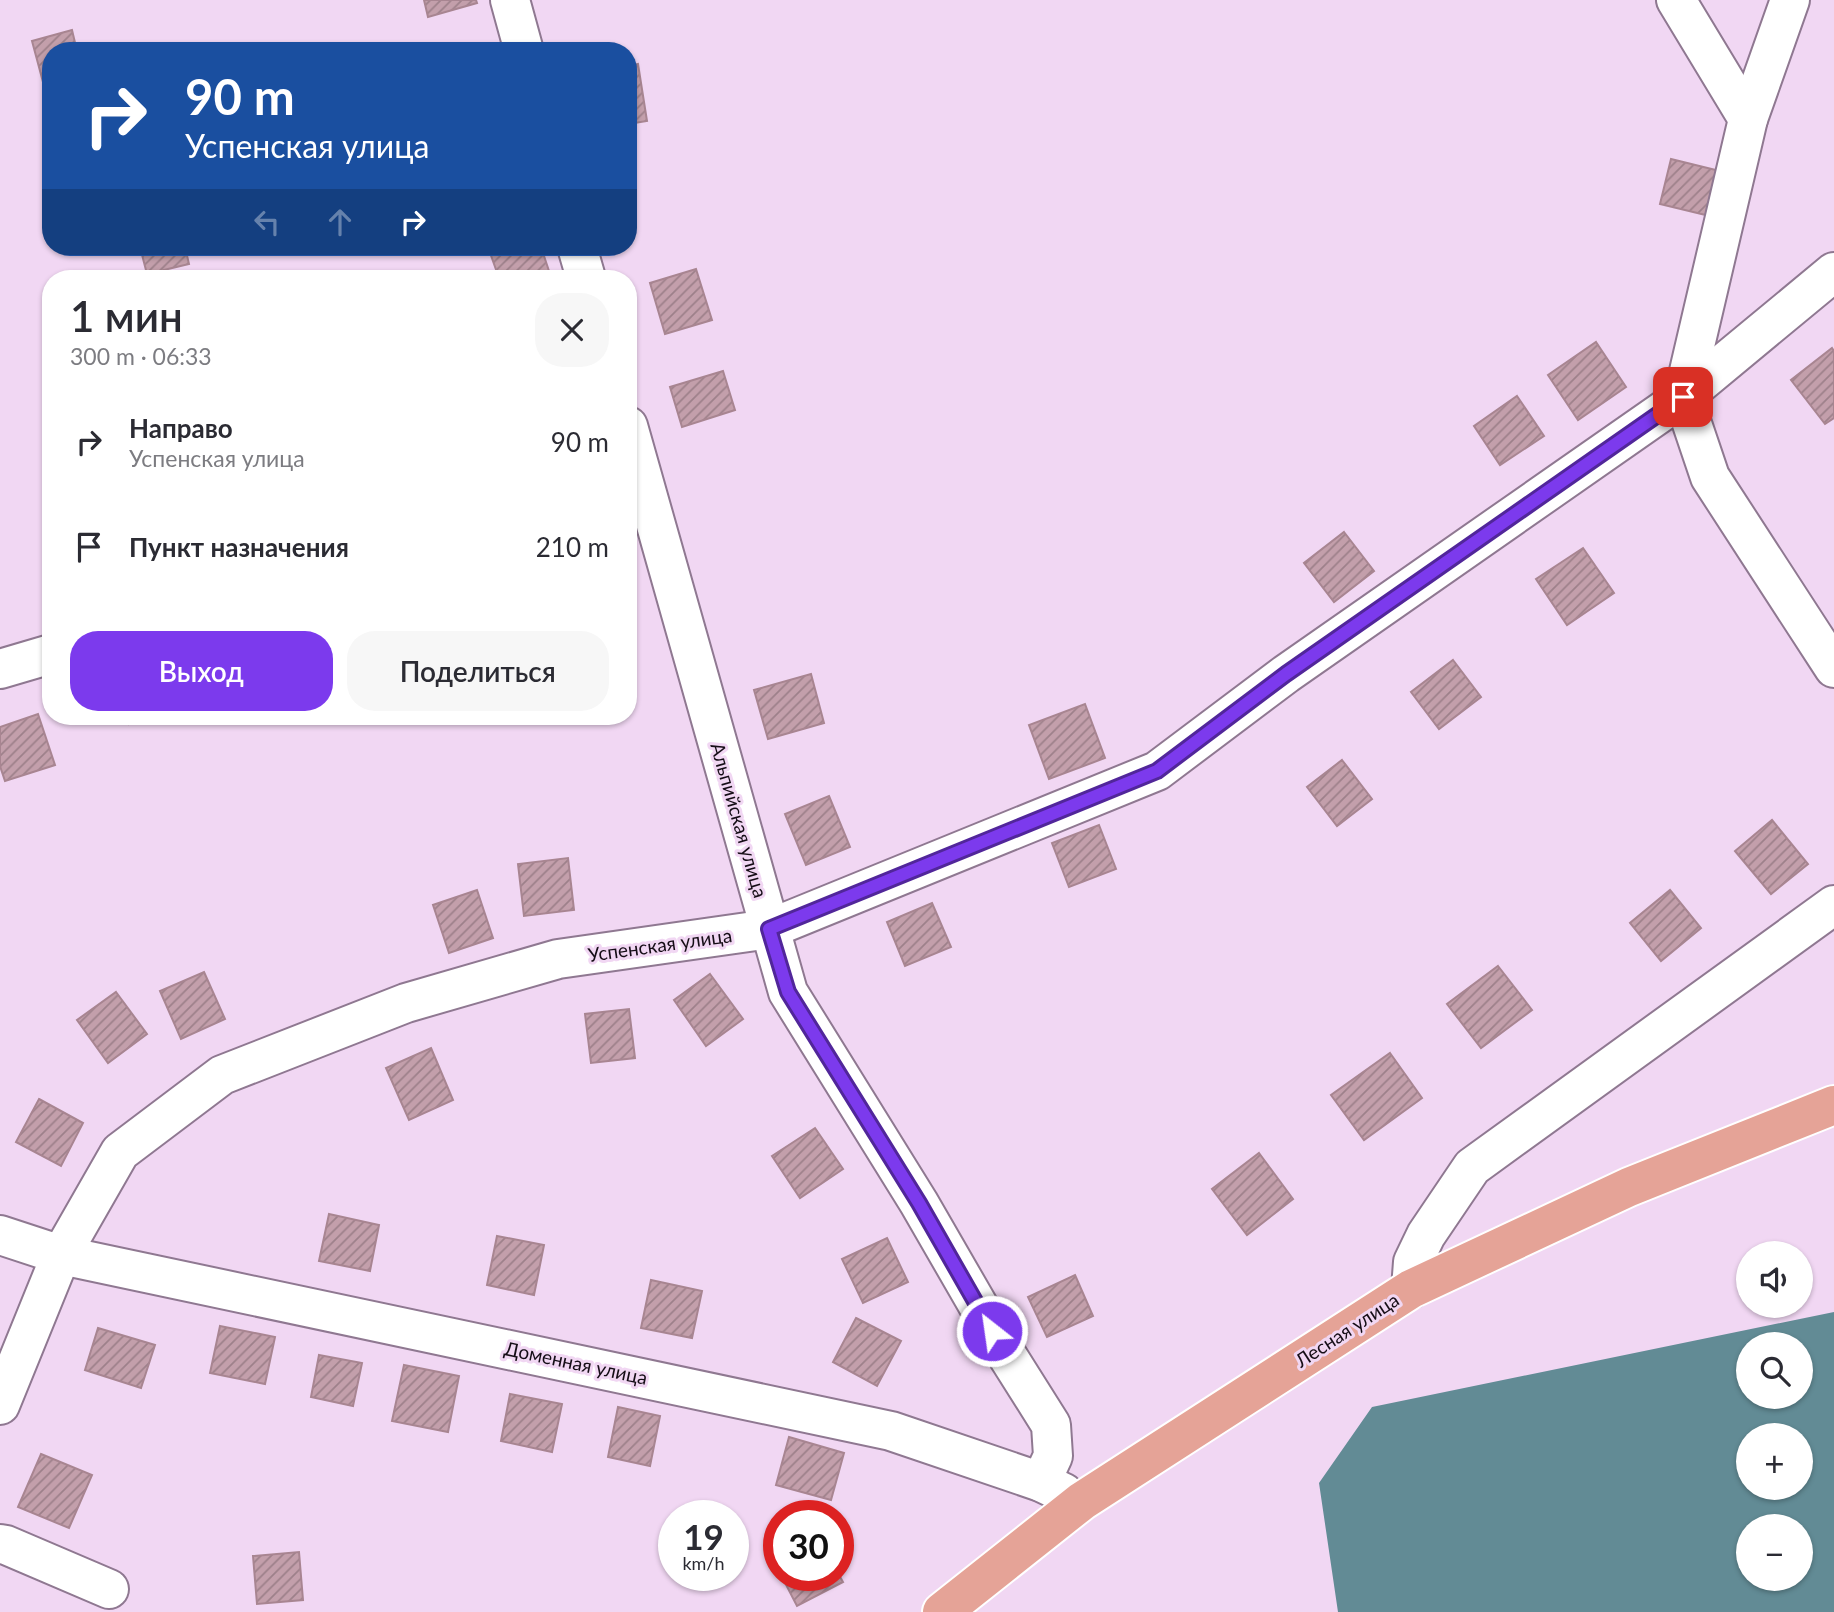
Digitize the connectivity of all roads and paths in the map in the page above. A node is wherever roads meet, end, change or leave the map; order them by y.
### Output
1 (510, 0) edge
2 (1676, 0) edge
3 (1790, 0) edge
4 (522, 42) edge
5 (1748, 119) junction
6 (1834, 272) edge
7 (1683, 397) junction
8 (637, 481) edge
9 (42, 657) edge
10 (1834, 668) edge
11 (0, 669) edge
12 (1834, 905) edge
13 (769, 929) junction
14 (1834, 1105) edge
15 (0, 1235) edge
16 (61, 1255) junction
17 (1411, 1289) junction
18 (0, 1405) edge
19 (1041, 1482) junction
20 (1082, 1501) junction
21 (0, 1544) edge
22 (109, 1589) dead end
23 (942, 1612) edge

1 - 4 street
2 - 5 street
3 - 5 street
5 - 7 street
6 - 7 street, Успенская улица
7 - 10 street
7 - 13 street, Успенская улица
8 - 13 street, Альпийская улица
9 - 11 street
12 - 17 street, Лесная улица
13 - 16 street, Успенская улица
13 - 19 street, Альпийская улица
14 - 17 main road
15 - 16 street, Доменная улица
16 - 18 street, Успенская улица
16 - 19 street, Доменная улица
17 - 20 main road, Лесная улица
19 - 20 street, Доменная улица
20 - 23 main road, Лесная улица
21 - 22 street

